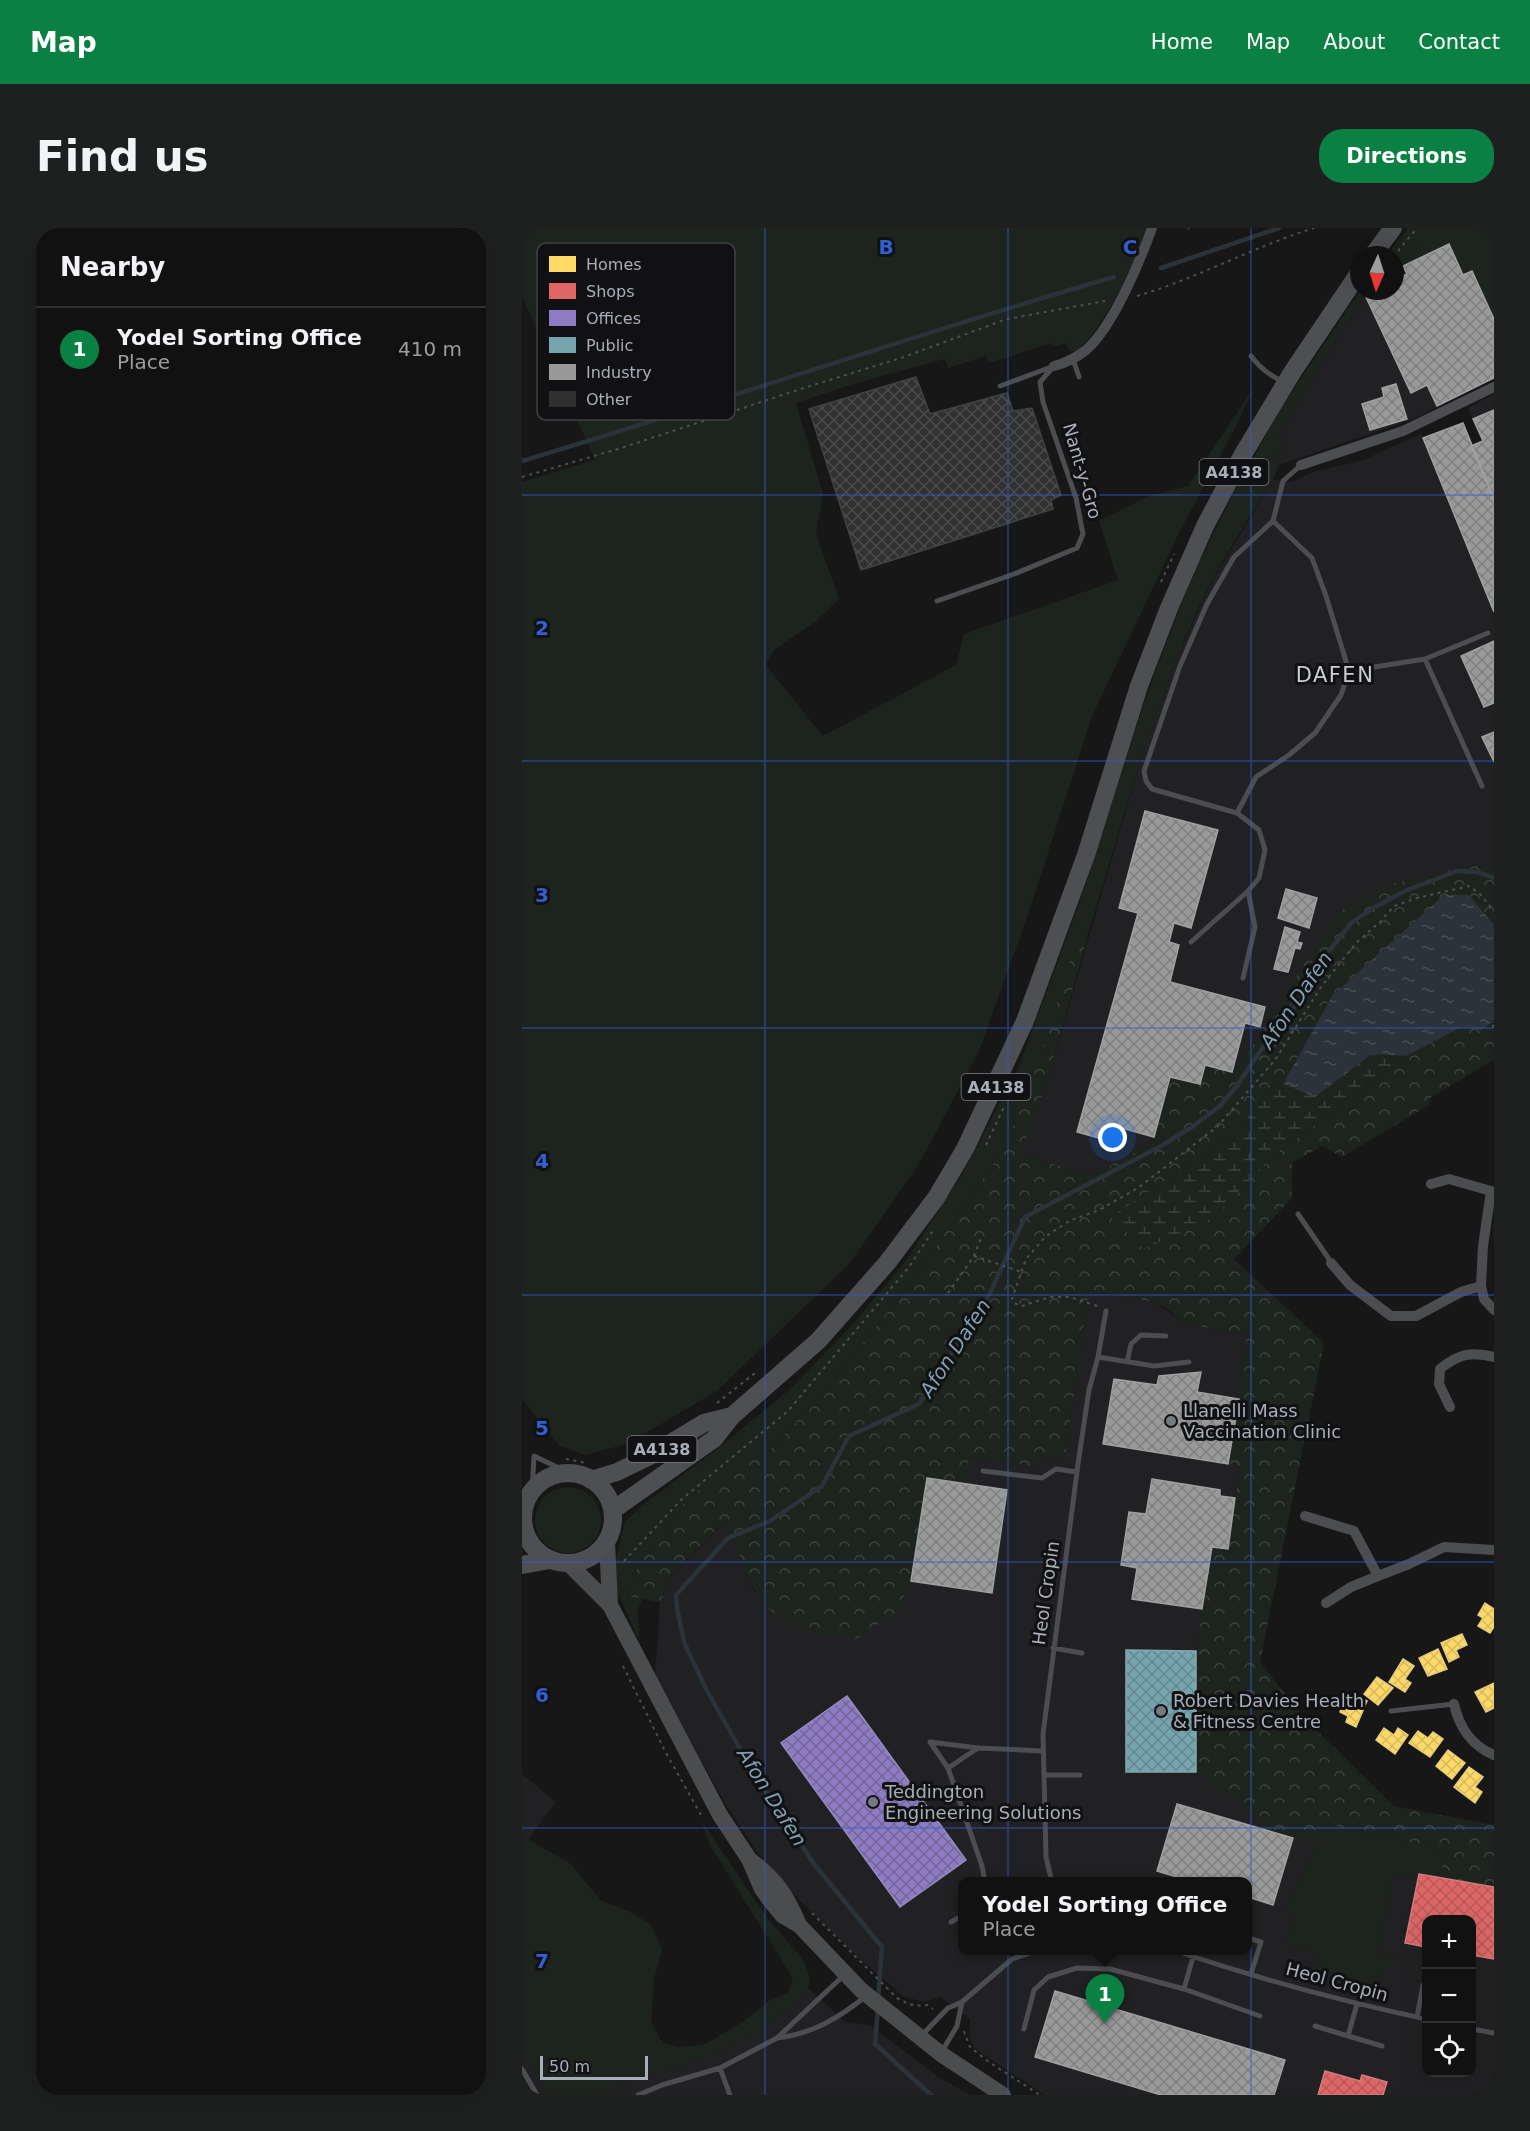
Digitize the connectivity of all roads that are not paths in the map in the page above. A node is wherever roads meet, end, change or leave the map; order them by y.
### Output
1 (1152, 228) edge
2 (1393, 228) edge
3 (1380, 246) edge
4 (1350, 287) edge
5 (1251, 356) dead end
6 (1073, 359) junction
7 (1054, 366) junction
8 (1080, 377) dead end
9 (1286, 383) junction
10 (1000, 386) dead end
11 (1494, 387) edge
12 (1301, 465) joint
13 (1273, 522) junction
14 (937, 601) dead end
15 (1488, 633) dead end
16 (1425, 659) junction
17 (1349, 671) junction
18 (1482, 786) dead end
19 (1237, 813) junction
20 (1248, 891) junction
21 (1191, 942) dead end
22 (1243, 978) dead end
23 (1431, 1184) dead end
24 (1493, 1186) edge
25 (1298, 1214) dead end
26 (1331, 1263) joint
27 (1481, 1286) junction
28 (1494, 1310) edge
29 (1106, 1311) road end
30 (1166, 1336) dead end
31 (1098, 1357) junction
32 (1494, 1358) edge
33 (1127, 1362) junction
34 (1189, 1362) dead end
35 (1450, 1407) dead end
36 (732, 1416) junction
37 (983, 1471) dead end
38 (590, 1472) junction
39 (1077, 1472) junction
40 (569, 1473) junction
41 (532, 1492) junction
42 (613, 1510) junction
43 (523, 1516) edge
44 (1305, 1516) dead end
45 (607, 1541) junction
46 (1494, 1550) edge
47 (559, 1562) junction
48 (522, 1565) edge
49 (1378, 1576) junction
50 (1326, 1603) dead end
51 (610, 1605) junction
52 (1053, 1648) junction
53 (1082, 1653) dead end
54 (1454, 1704) joint
55 (1391, 1711) dead end
56 (978, 1748) junction
57 (1043, 1751) junction
58 (1494, 1755) edge
59 (948, 1768) junction
60 (1044, 1775) junction
61 (1080, 1775) dead end
62 (984, 1877) edge
63 (1051, 1877) edge
64 (958, 1918) edge
65 (951, 1922) dead end
66 (1252, 1939) edge
67 (1024, 1955) edge
68 (1187, 1955) edge
69 (1192, 1957) junction
70 (845, 1974) junction
71 (1251, 1974) junction
72 (1184, 1989) junction
73 (1422, 1991) edge
74 (867, 1995) junction
75 (962, 2002) junction
76 (1357, 2004) junction
77 (1260, 2016) dead end
78 (1417, 2017) junction
79 (1422, 2018) edge
80 (1315, 2026) dead end
81 (1023, 2029) dead end
82 (1476, 2030) edge
83 (1494, 2032) edge
84 (1348, 2036) junction
85 (920, 2037) junction
86 (777, 2038) junction
87 (1382, 2046) dead end
88 (941, 2054) junction
89 (720, 2068) junction
90 (522, 2069) edge
91 (537, 2095) edge
92 (638, 2095) edge
93 (730, 2095) edge
94 (1003, 2095) edge

1 - 6 street
2 - 3 highway
4 - 9 highway, A4138
5 - 9 lane
6 - 7 street
6 - 8 lane
7 - 10 lane
7 - 14 lane, Nant-y-Gro
9 - 36 highway, A4138
11 - 12 street
12 - 13 lane
13 - 17 lane
13 - 19 lane
15 - 16 lane
16 - 17 lane
16 - 18 lane
17 - 19 lane
19 - 20 lane
20 - 21 lane
20 - 22 lane
23 - 24 street
24 - 27 street
25 - 26 lane
26 - 27 street
27 - 28 street
29 - 31 lane, Heol Cropin
30 - 33 lane
31 - 33 lane
31 - 39 lane, Heol Cropin
32 - 35 street
33 - 34 lane
36 - 38 highway, A4138
36 - 42 highway, A4138
37 - 39 lane
38 - 40 highway
38 - 42 highway
39 - 52 lane, Heol Cropin
40 - 41 highway
40 - 41 lane
41 - 43 highway
42 - 45 highway
43 - 47 highway
44 - 49 street
45 - 47 highway
45 - 51 main road
46 - 49 street
47 - 48 highway
47 - 51 main road
49 - 50 street
51 - 70 main road
52 - 53 lane
52 - 57 lane, Heol Cropin
54 - 55 lane
54 - 58 street
56 - 57 lane
56 - 59 lane
56 - 59 lane
57 - 60 lane, Heol Cropin
59 - 62 lane
60 - 61 lane
60 - 63 lane, Heol Cropin
64 - 65 lane
66 - 71 lane
67 - 75 lane
68 - 69 lane, Heol Cropin
69 - 71 lane, Heol Cropin
69 - 72 lane
70 - 74 main road
70 - 86 lane
71 - 76 lane, Heol Cropin
72 - 77 lane
72 - 81 lane
73 - 78 lane
74 - 85 main road
74 - 86 lane
75 - 85 lane
75 - 88 lane
76 - 78 lane, Heol Cropin
76 - 84 lane
78 - 79 lane, Heol Cropin
80 - 84 lane
82 - 83 lane
84 - 87 lane
85 - 88 main road
86 - 89 lane
88 - 94 main road
89 - 92 lane
89 - 93 lane
90 - 91 lane

